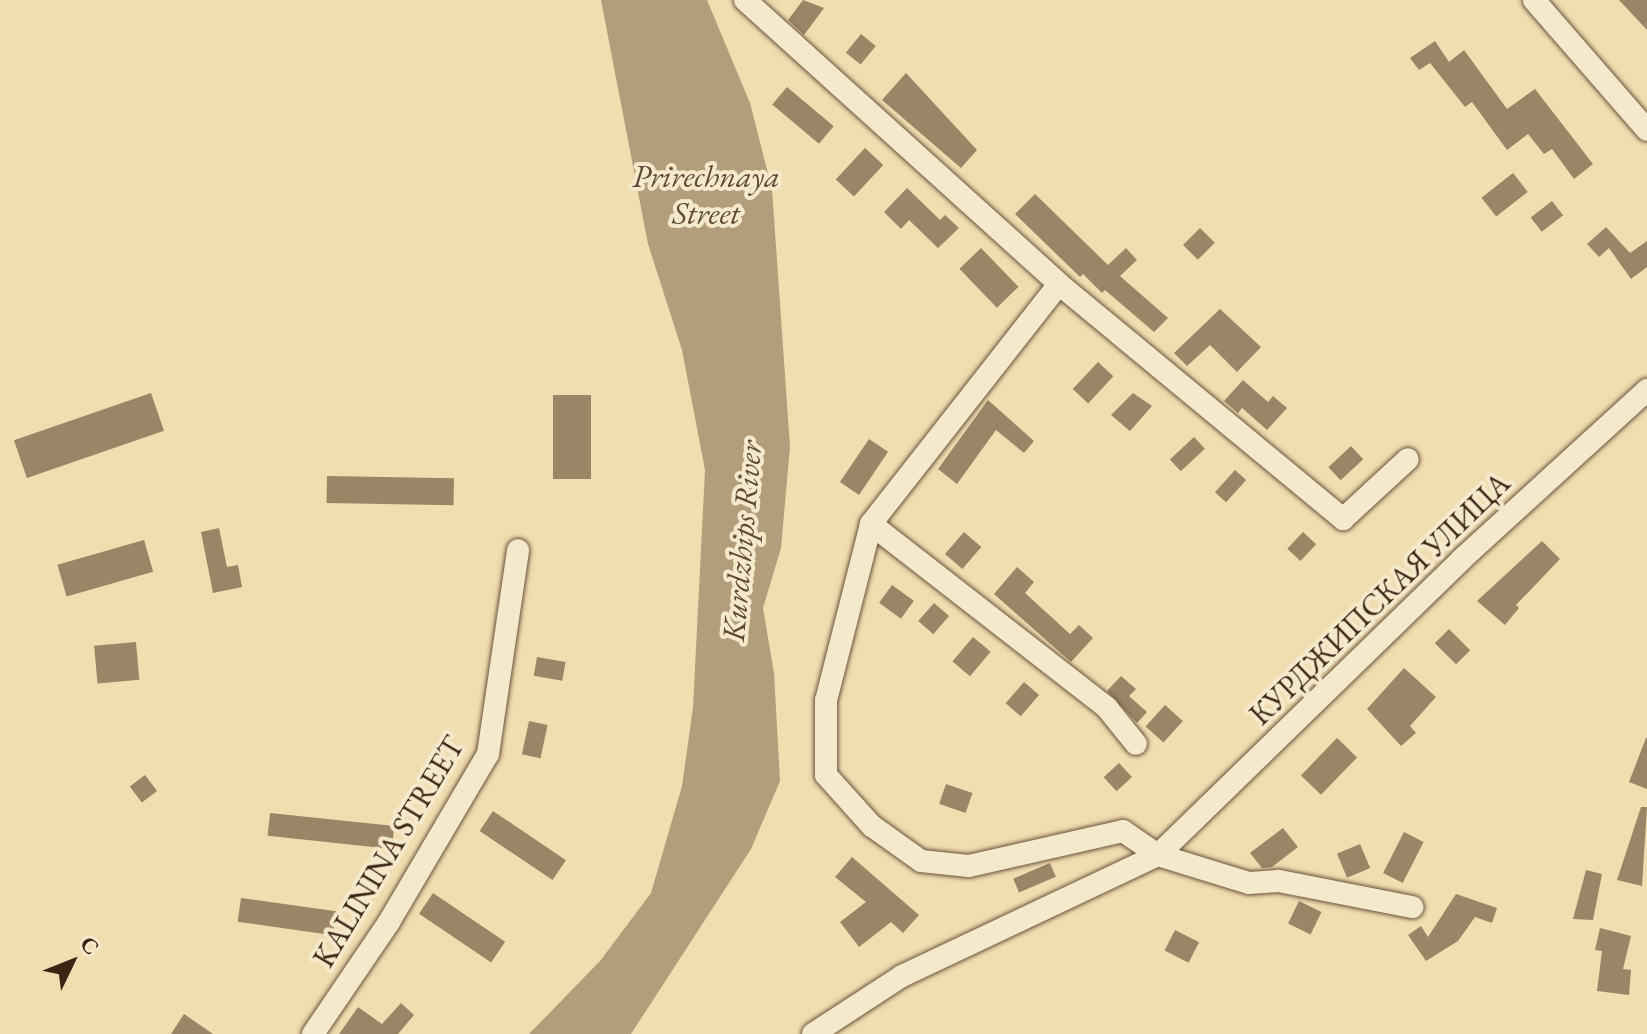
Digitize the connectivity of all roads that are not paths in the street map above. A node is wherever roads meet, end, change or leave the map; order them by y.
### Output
1 (745, 0) edge
2 (1534, 0) edge
3 (1647, 130) edge
4 (1059, 284) junction
5 (1647, 390) edge
6 (1408, 459) dead end
7 (871, 524) junction
8 (518, 550) dead end
9 (1136, 744) dead end
10 (1158, 855) junction
11 (1412, 907) dead end
12 (313, 1034) edge
13 (813, 1034) edge

1 - 4 street
2 - 3 street
4 - 6 street
4 - 7 street
5 - 10 street, КУРДЖИПСКАЯ УЛИЦА
7 - 9 street
7 - 10 street
8 - 12 street, KALININA STREET
10 - 11 street
10 - 13 street, КУРДЖИПСКАЯ УЛИЦА

